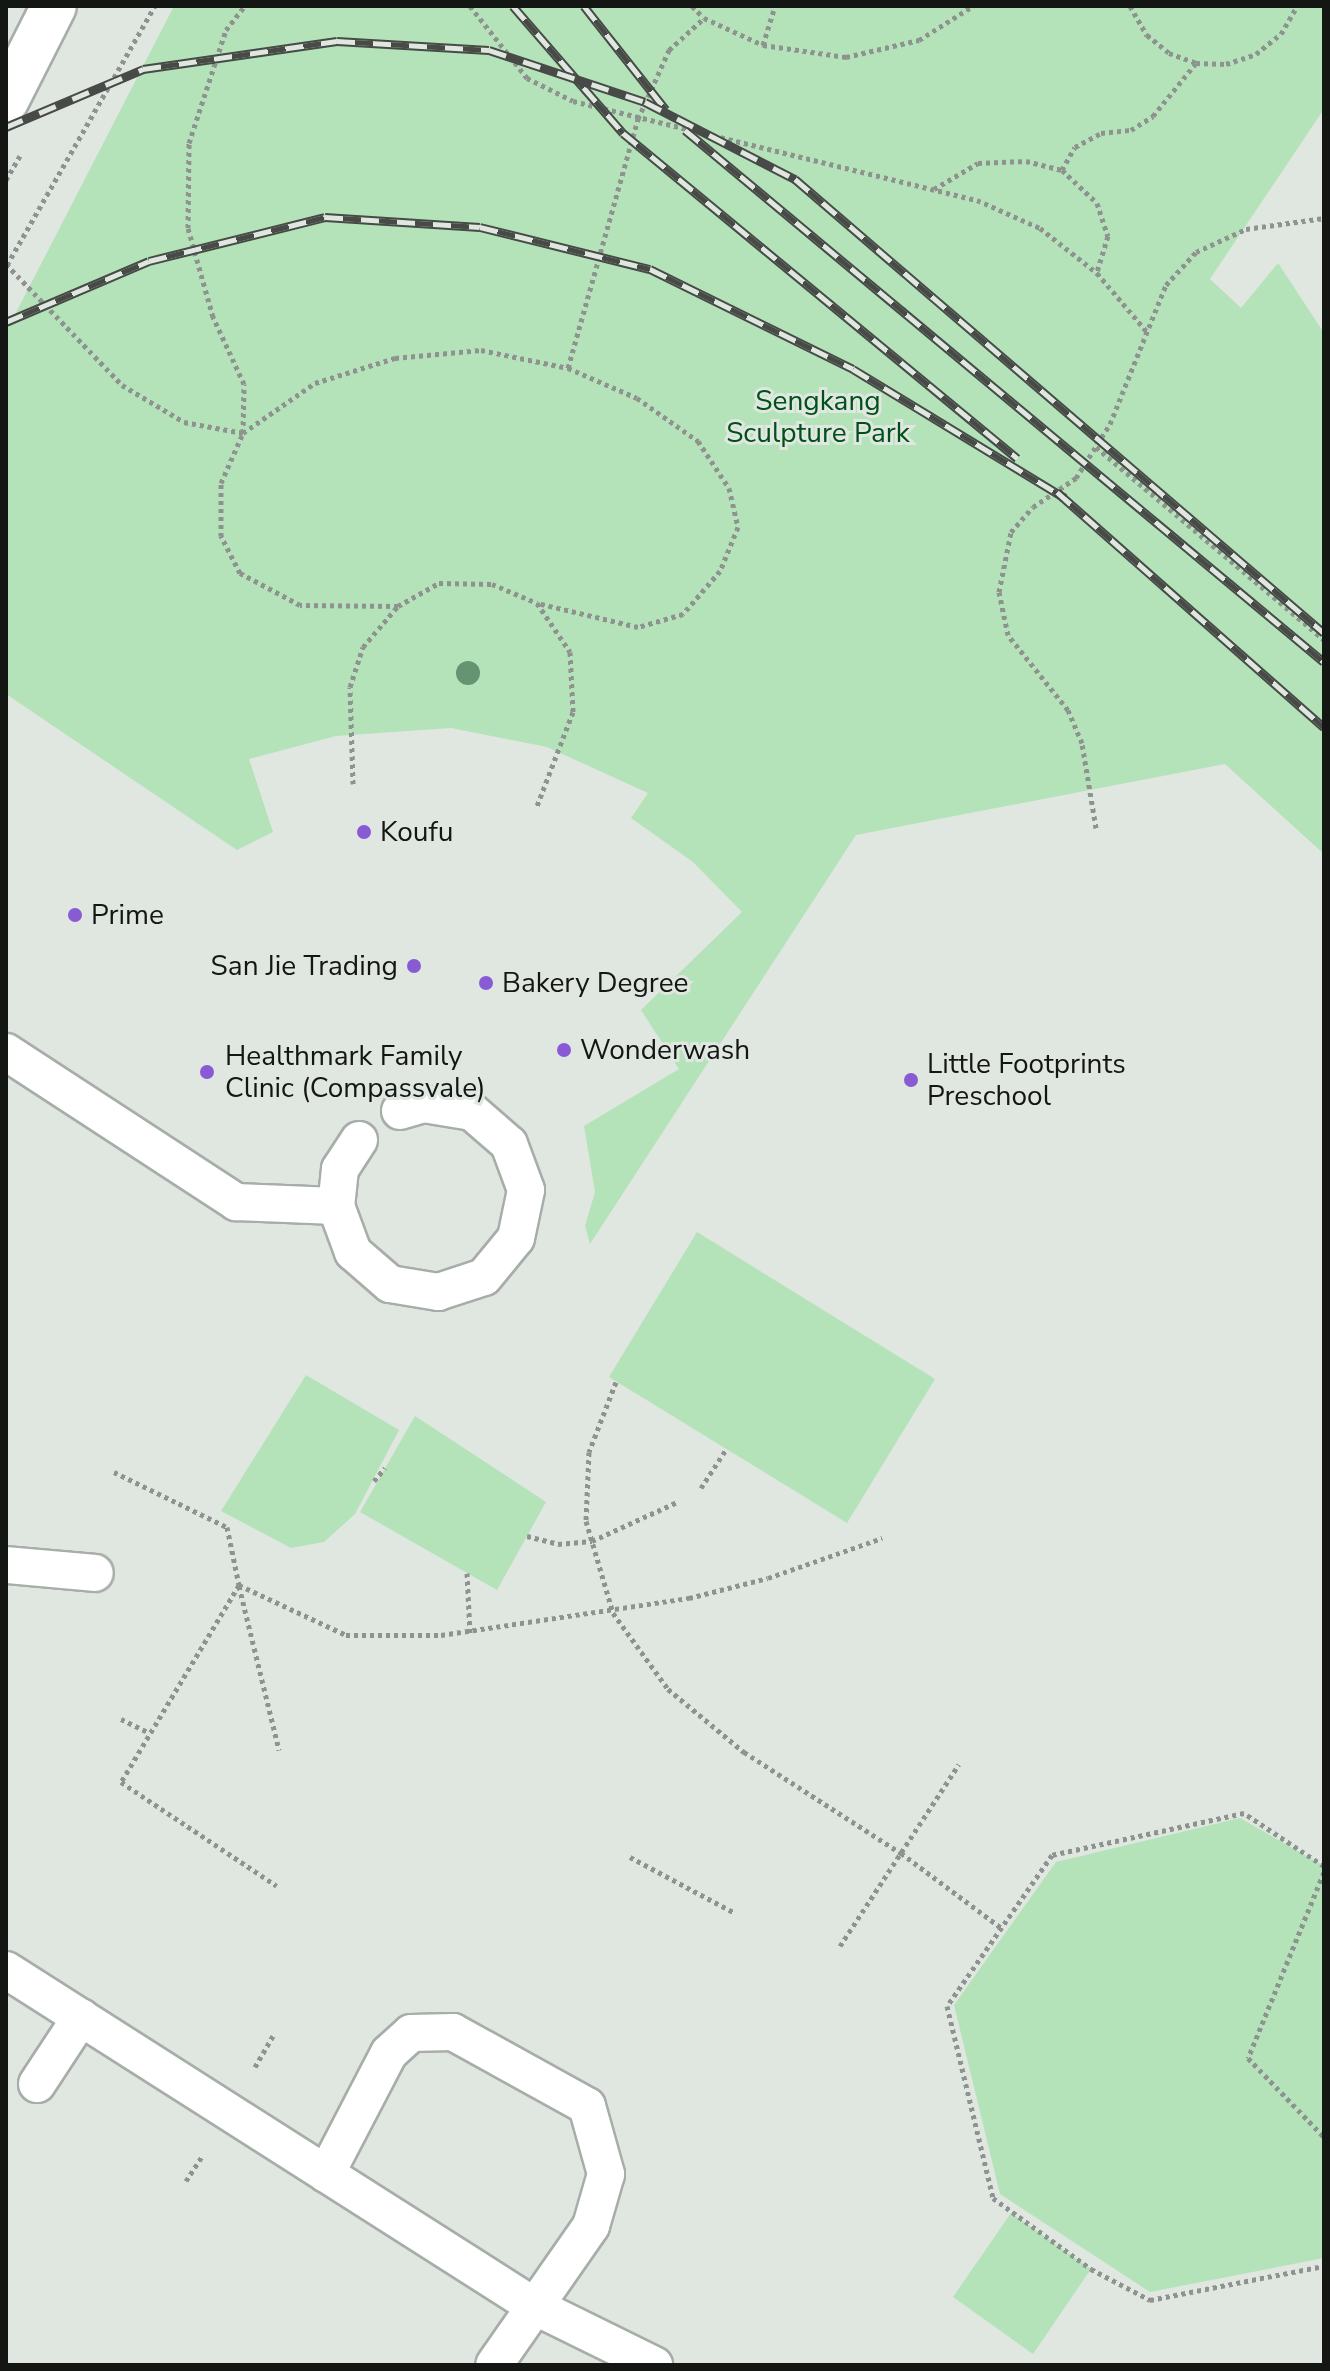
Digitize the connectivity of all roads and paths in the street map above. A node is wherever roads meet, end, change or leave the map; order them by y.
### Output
1 (54, 6) edge
2 (155, 6) edge
3 (245, 6) edge
4 (470, 6) edge
5 (692, 6) edge
6 (775, 6) edge
7 (973, 6) edge
8 (1130, 6) edge
9 (1297, 6) edge
10 (704, 18) junction
11 (763, 45) junction
12 (1196, 63) junction
13 (6, 101) edge
14 (638, 119) junction
15 (1062, 170) junction
16 (933, 189) junction
17 (1324, 218) edge
18 (7, 264) edge
19 (1097, 273) junction
20 (1147, 332) junction
21 (568, 368) junction
22 (243, 433) junction
23 (1096, 447) junction
24 (537, 603) junction
25 (398, 606) junction
26 (1324, 640) edge
27 (353, 784) dead end
28 (537, 806) dead end
29 (1096, 828) dead end
30 (6, 1052) edge
31 (400, 1111) dead end
32 (359, 1140) dead end
33 (336, 1206) junction
34 (616, 1382) dead end
35 (727, 1448) dead end
36 (385, 1468) dead end
37 (114, 1472) dead end
38 (374, 1481) dead end
39 (701, 1488) dead end
40 (677, 1502) dead end
41 (527, 1536) dead end
42 (882, 1538) dead end
43 (592, 1541) junction
44 (6, 1565) edge
45 (95, 1573) dead end
46 (467, 1573) dead end
47 (239, 1585) junction
48 (613, 1613) junction
49 (470, 1633) junction
50 (121, 1719) dead end
51 (150, 1733) junction
52 (279, 1750) dead end
53 (959, 1764) dead end
54 (901, 1853) junction
55 (630, 1857) dead end
56 (1324, 1869) edge
57 (277, 1886) dead end
58 (735, 1913) dead end
59 (1003, 1929) junction
60 (840, 1946) dead end
61 (6, 1970) edge
62 (81, 2017) junction
63 (37, 2084) dead end
64 (1324, 2137) edge
65 (326, 2174) junction
66 (1324, 2266) edge
67 (534, 2306) junction
68 (494, 2365) edge
69 (654, 2365) edge

1 - 13 street
2 - 18 path
3 - 22 path
4 - 14 path
5 - 10 path
6 - 11 path
7 - 11 path
8 - 12 path
9 - 12 path
10 - 11 path
10 - 14 path
12 - 15 path
14 - 16 path
14 - 21 path
15 - 16 path
15 - 19 path
16 - 19 path
17 - 20 path
18 - 22 path
19 - 20 path
20 - 23 path
21 - 22 path
21 - 24 path
22 - 25 path
23 - 26 path
23 - 29 path
24 - 25 path
24 - 28 path
25 - 27 path
30 - 33 lane
31 - 33 lane
32 - 33 lane
34 - 43 path
35 - 39 path
36 - 38 path
37 - 47 path
40 - 43 path
41 - 43 path
42 - 48 path
43 - 48 path
44 - 45 lane
46 - 49 path
47 - 49 path
47 - 51 path
47 - 52 path
48 - 49 path
48 - 54 path
50 - 51 path
51 - 57 path
53 - 54 path
54 - 59 path
54 - 60 path
55 - 58 path
56 - 59 path
56 - 64 path
59 - 66 path
61 - 62 lane
62 - 63 lane
62 - 65 lane
65 - 67 lane
65 - 67 lane
67 - 68 lane
67 - 69 lane

